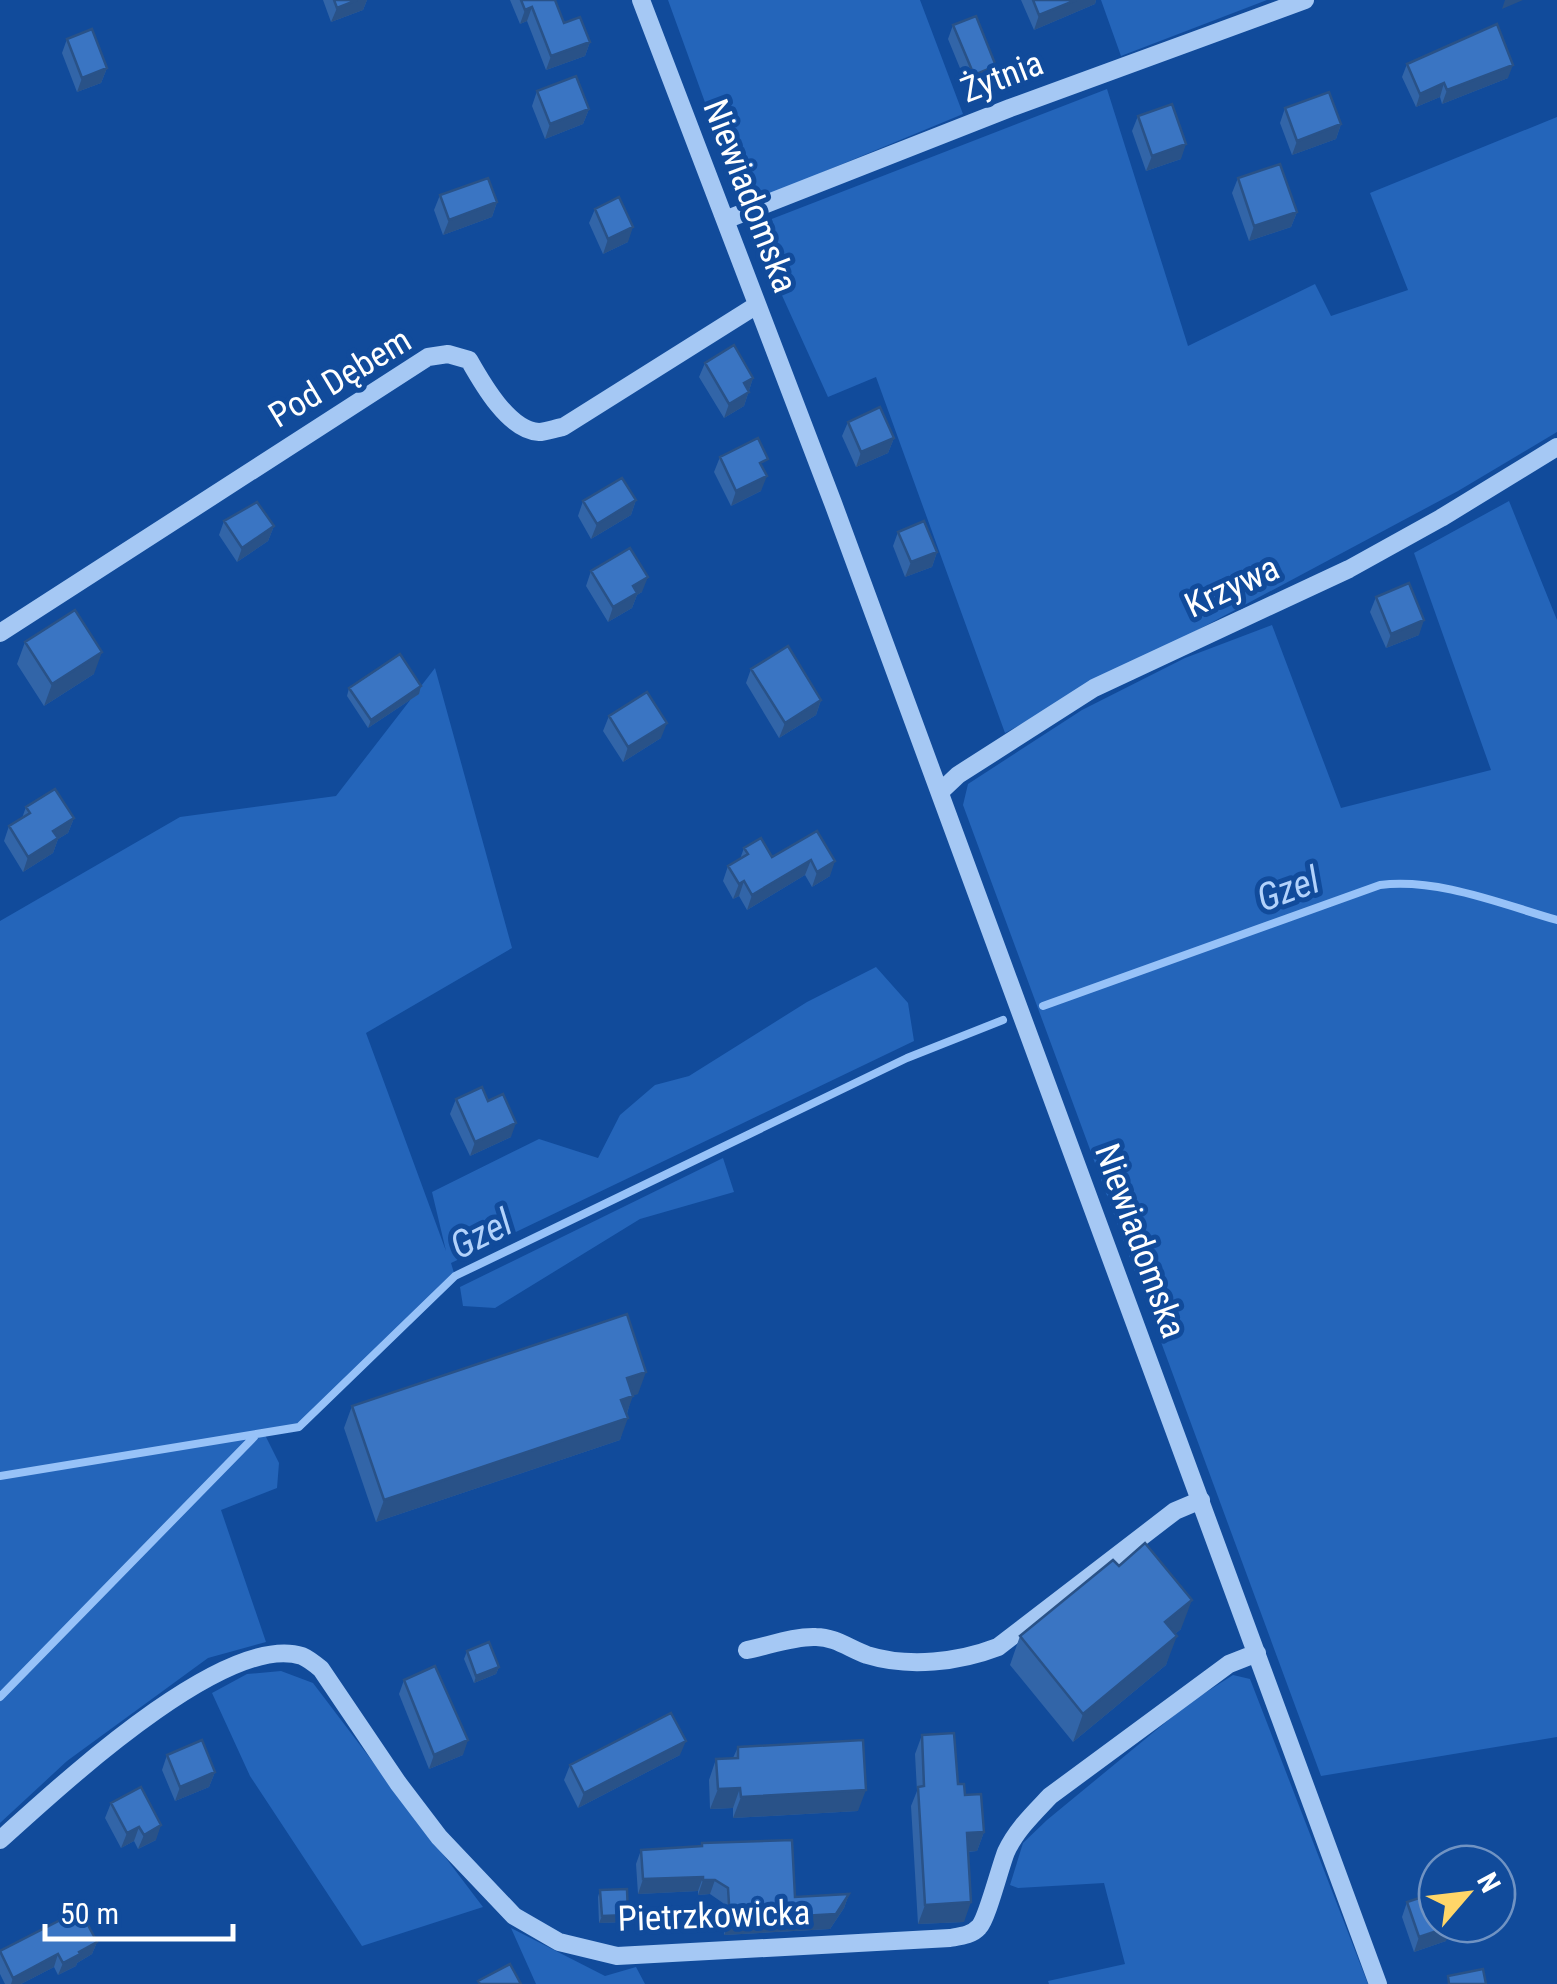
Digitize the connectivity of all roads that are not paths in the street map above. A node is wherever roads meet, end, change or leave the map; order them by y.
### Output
1 (642, 0) edge
2 (1305, 0) edge
3 (724, 220) junction
4 (757, 305) junction
5 (1557, 447) edge
6 (0, 633) edge
7 (940, 792) junction
8 (1201, 1500) junction
9 (747, 1650) dead end
10 (1257, 1653) junction
11 (0, 1840) edge
12 (1378, 1984) edge

1 - 3 street, Niewiadomska
2 - 3 street, Żytnia
3 - 4 street, Niewiadomska
4 - 6 street, Pod Dębem
4 - 7 street, Niewiadomska
5 - 7 street, Krzywa
7 - 8 street, Niewiadomska
8 - 9 street
8 - 10 street, Niewiadomska
10 - 11 street, Pietrzkowicka
10 - 12 street, Niewiadomska

